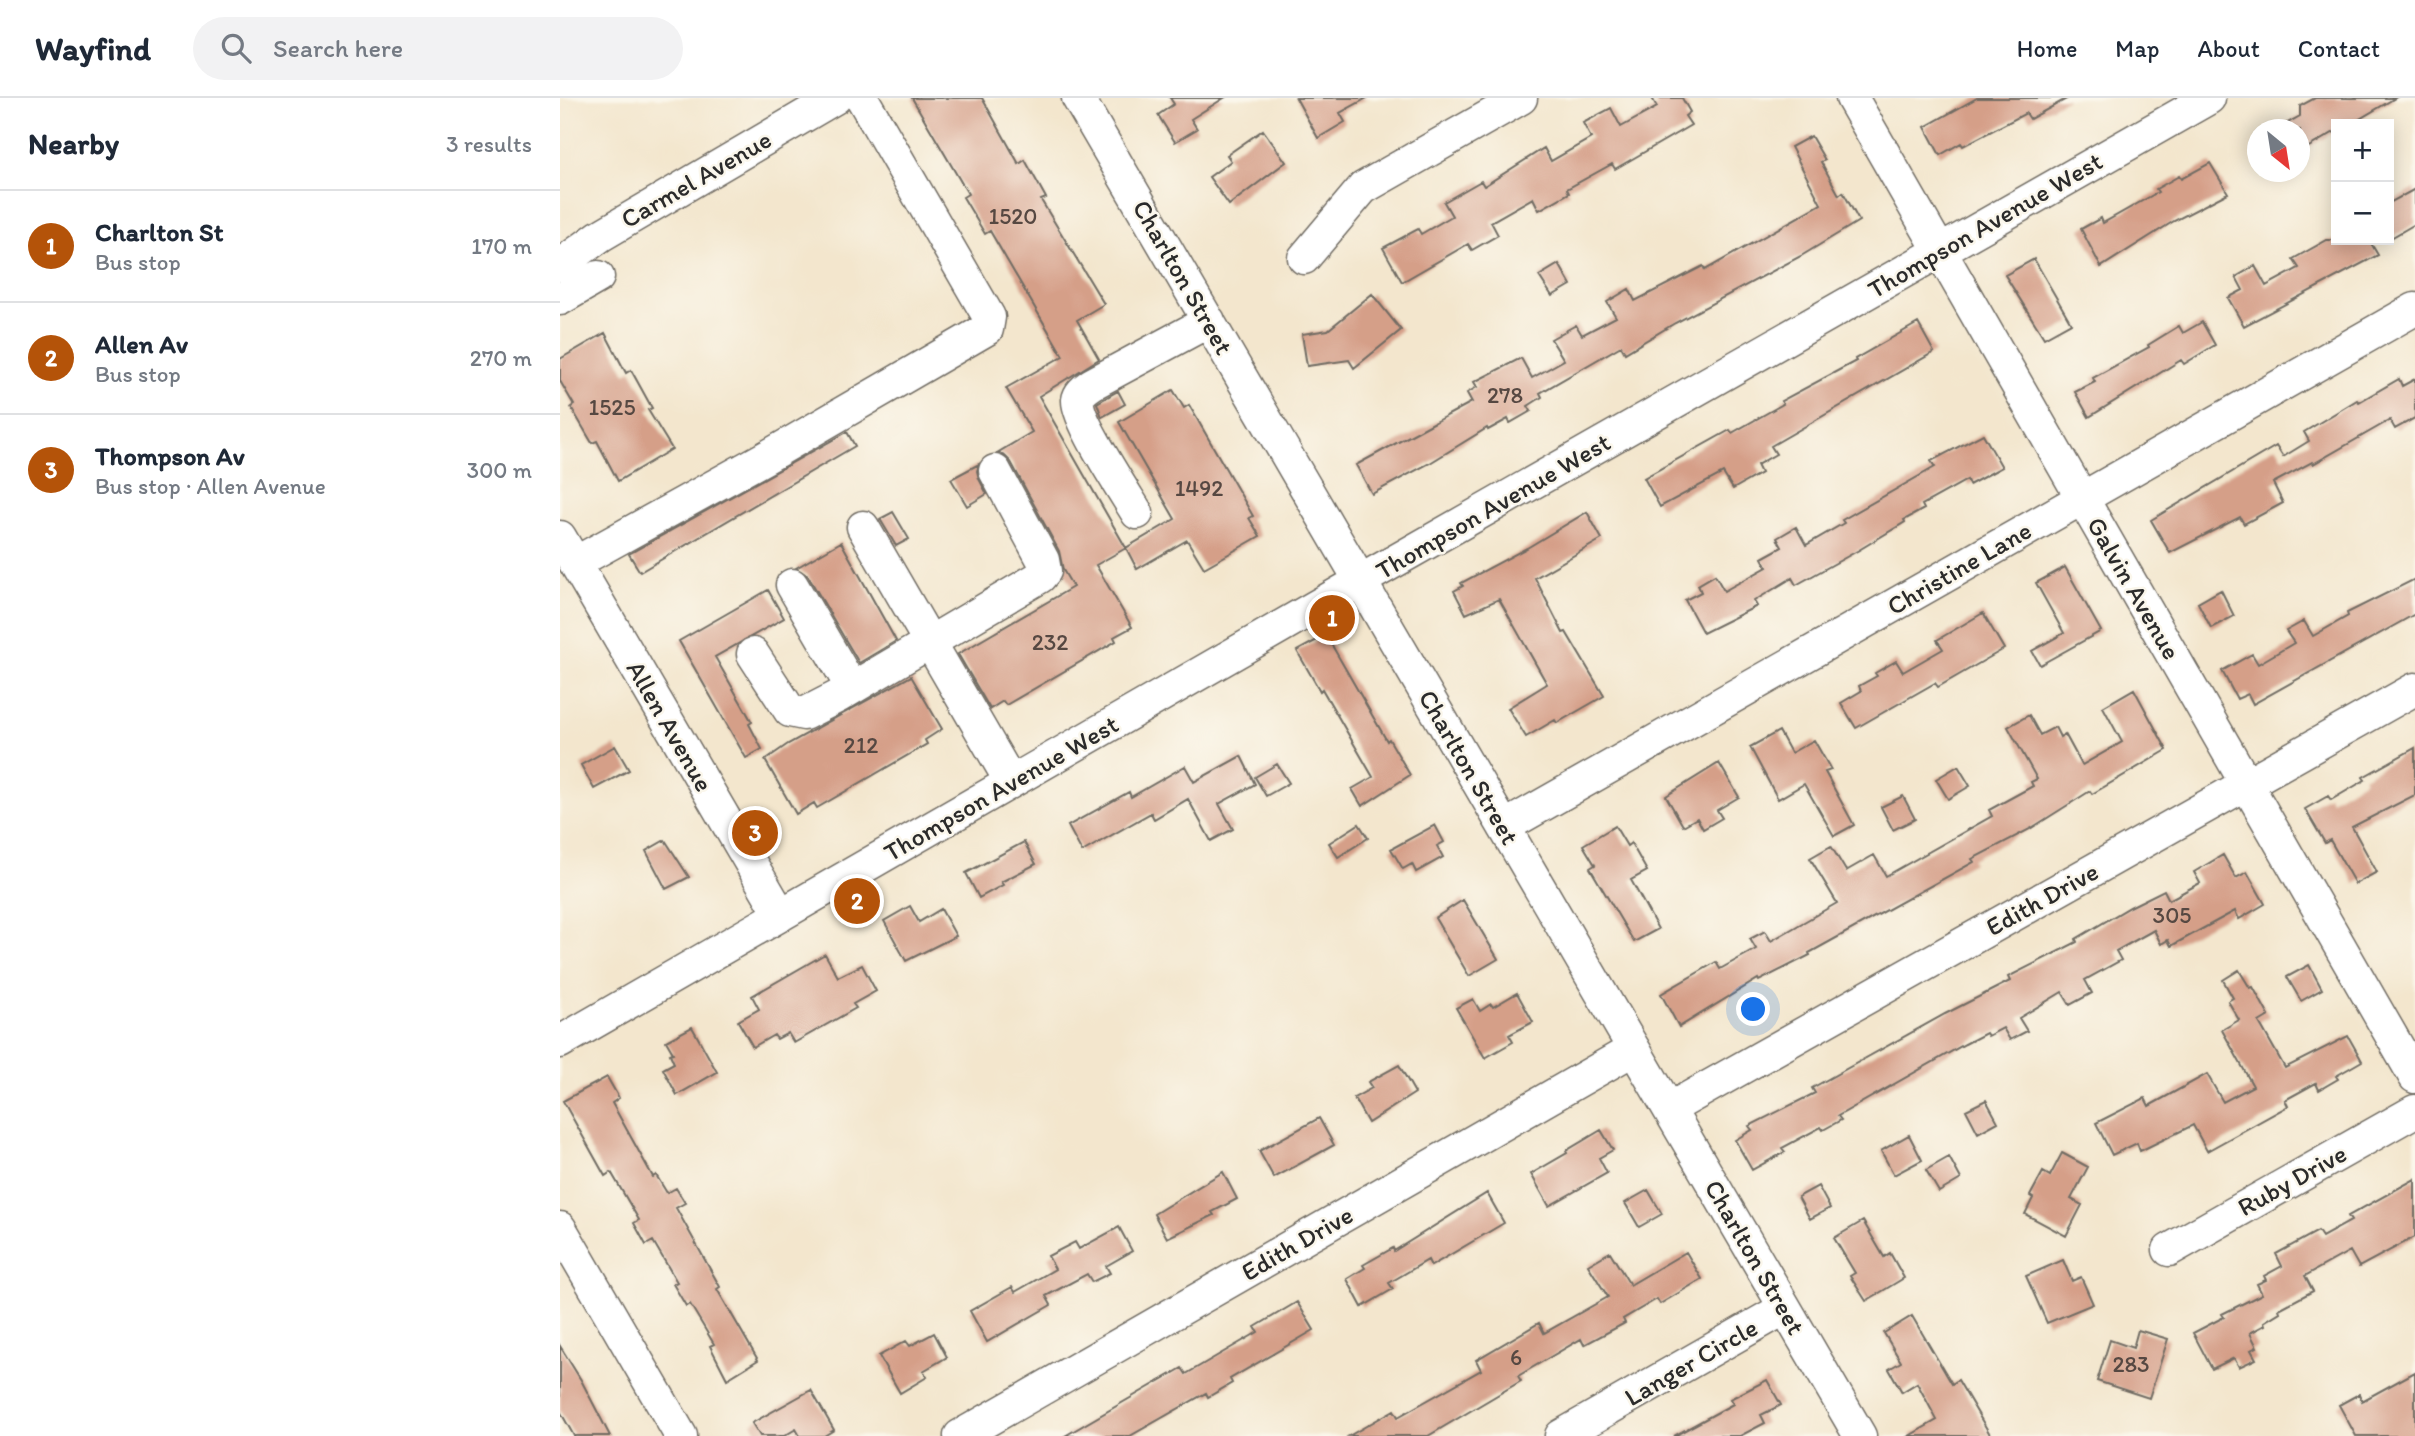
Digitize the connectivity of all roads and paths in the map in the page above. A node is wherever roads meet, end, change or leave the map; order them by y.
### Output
1 (835, 98) edge
2 (862, 98) edge
3 (1078, 98) edge
4 (1521, 98) edge
5 (1852, 98) edge
6 (2209, 98) edge
7 (1940, 251) junction
8 (1304, 258) dead end
9 (560, 265) edge
10 (598, 277) dead end
11 (560, 299) edge
12 (2415, 309) edge
13 (1209, 321) junction
14 (995, 471) dead end
15 (2082, 498) junction
16 (1136, 513) dead end
17 (863, 527) dead end
18 (568, 550) edge
19 (1360, 581) junction
20 (792, 585) dead end
21 (929, 641) junction
22 (753, 654) dead end
23 (852, 688) junction
24 (2415, 689) edge
25 (1011, 782) junction
26 (2246, 784) junction
27 (1504, 827) junction
28 (781, 915) junction
29 (560, 1042) edge
30 (1634, 1049) junction
31 (2415, 1077) edge
32 (1669, 1109) junction
33 (2415, 1111) edge
34 (560, 1228) edge
35 (2169, 1250) dead end
36 (1785, 1308) junction
37 (681, 1436) edge
38 (960, 1436) edge
39 (1561, 1436) edge
40 (1860, 1436) edge

1 - 9 street, Carmel Avenue
2 - 18 street
3 - 13 street, Charlton Street
4 - 8 street
5 - 7 street, Galvin Avenue
6 - 7 street, Thompson Avenue West
7 - 15 street, Galvin Avenue
7 - 19 street, Thompson Avenue West
10 - 11 street
12 - 15 street, Christine Lane
13 - 16 street
13 - 19 street, Charlton Street
14 - 21 street
15 - 26 street, Galvin Avenue
15 - 27 street, Christine Lane
17 - 21 street
18 - 28 street, Allen Avenue
19 - 25 street, Thompson Avenue West
19 - 27 street, Charlton Street
20 - 23 street
21 - 23 street
21 - 25 street
22 - 23 street
24 - 26 street, Edith Drive
25 - 28 street, Thompson Avenue West
26 - 31 street, Galvin Avenue
26 - 32 street, Edith Drive
27 - 30 street, Charlton Street
28 - 29 street, Thompson Avenue West
30 - 32 street, Charlton Street
30 - 38 street, Edith Drive
32 - 36 street, Charlton Street
33 - 35 street, Ruby Drive
34 - 37 street
36 - 39 street, Langer Circle
36 - 40 street, Charlton Street

